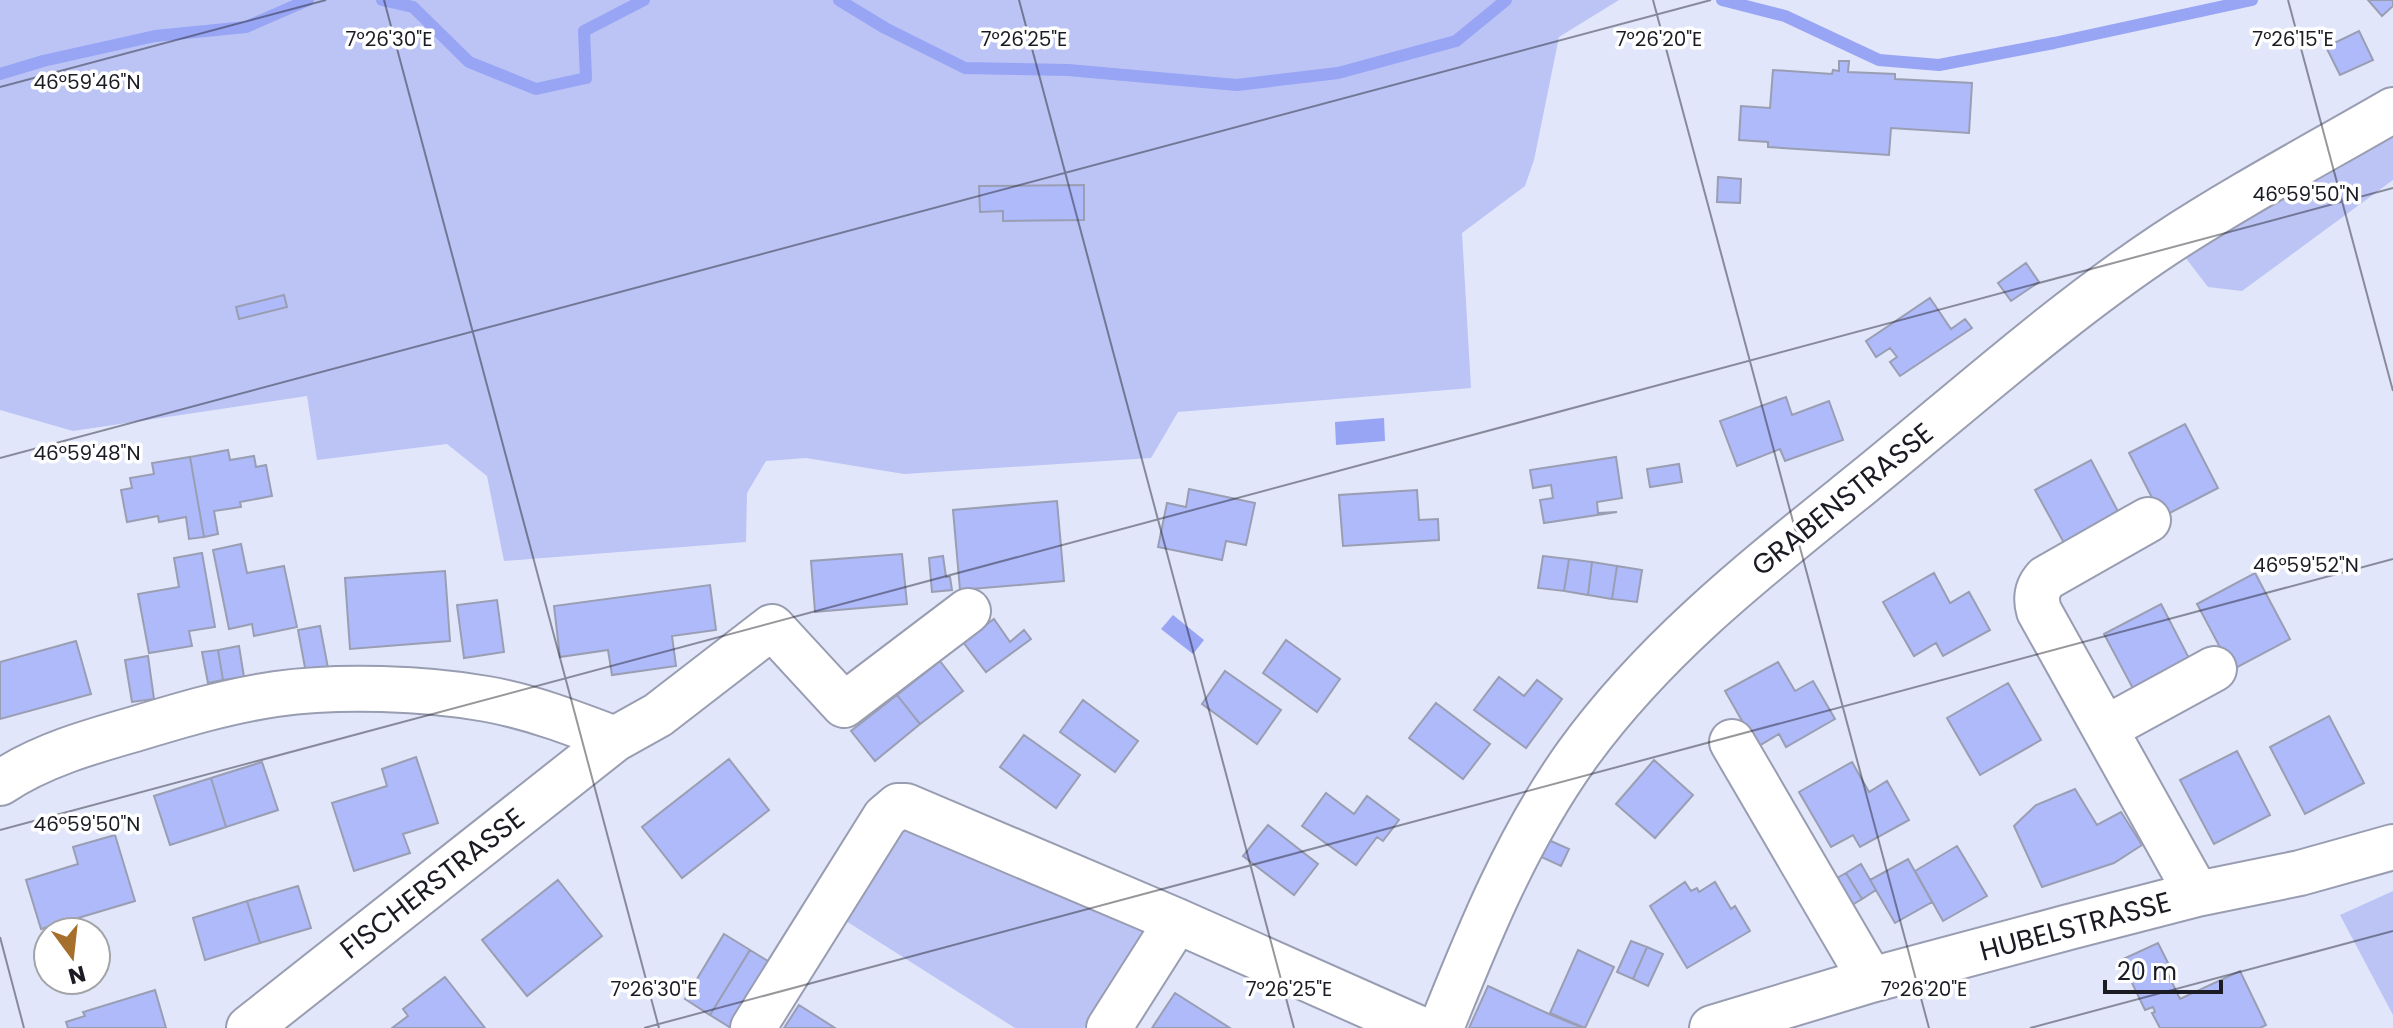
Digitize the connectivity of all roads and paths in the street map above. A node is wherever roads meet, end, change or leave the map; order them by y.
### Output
1 (2393, 110) edge
2 (2148, 520) dead end
3 (968, 611) dead end
4 (2214, 669) dead end
5 (2106, 728) junction
6 (615, 739) junction
7 (1732, 742) dead end
8 (0, 783) edge
9 (2393, 847) edge
10 (2197, 894) junction
11 (1177, 921) junction
12 (1871, 980) junction
13 (249, 1028) edge
14 (753, 1028) edge
15 (1109, 1028) edge
16 (1418, 1028) edge
17 (1441, 1028) edge
18 (1712, 1028) edge

1 - 17 street, GRABENSTRASSE
2 - 5 street
3 - 6 street, FISCHERSTRASSE
4 - 5 street
5 - 10 street
6 - 8 street
6 - 13 street, FISCHERSTRASSE
7 - 12 street
9 - 10 street, HUBELSTRASSE
10 - 12 street, HUBELSTRASSE
11 - 14 street
11 - 15 street
11 - 16 street
12 - 18 street, HUBELSTRASSE

